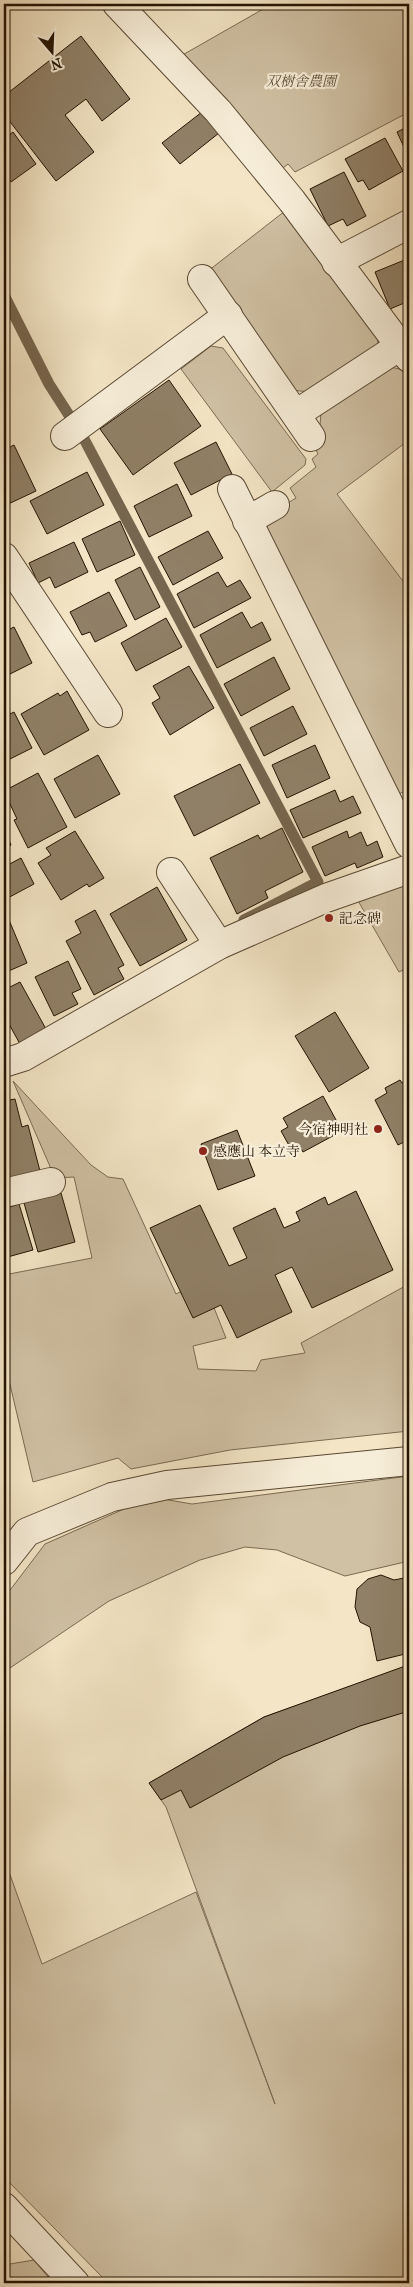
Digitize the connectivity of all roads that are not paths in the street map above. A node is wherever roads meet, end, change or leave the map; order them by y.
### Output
1 (117, 4) edge
2 (409, 224) edge
3 (336, 262) junction
4 (202, 279) dead end
5 (228, 315) junction
6 (405, 352) edge
7 (296, 414) junction
8 (65, 436) dead end
9 (311, 437) dead end
10 (232, 489) dead end
11 (276, 505) dead end
12 (248, 521) junction
13 (4, 557) edge
14 (108, 713) dead end
15 (409, 844) edge
16 (409, 869) edge
17 (171, 872) dead end
18 (219, 945) junction
19 (4, 1063) edge
20 (51, 1182) dead end
21 (4, 1193) edge
22 (409, 1461) edge
23 (4, 1561) edge
24 (4, 2207) edge
25 (75, 2283) edge

1 - 3 street
2 - 3 street
3 - 6 street
4 - 5 street
5 - 7 street
5 - 8 street
6 - 7 street
7 - 9 street
10 - 12 street
11 - 12 street
12 - 15 street
13 - 14 street
16 - 18 street
17 - 18 street
18 - 19 street
20 - 21 street
22 - 23 street
24 - 25 street

